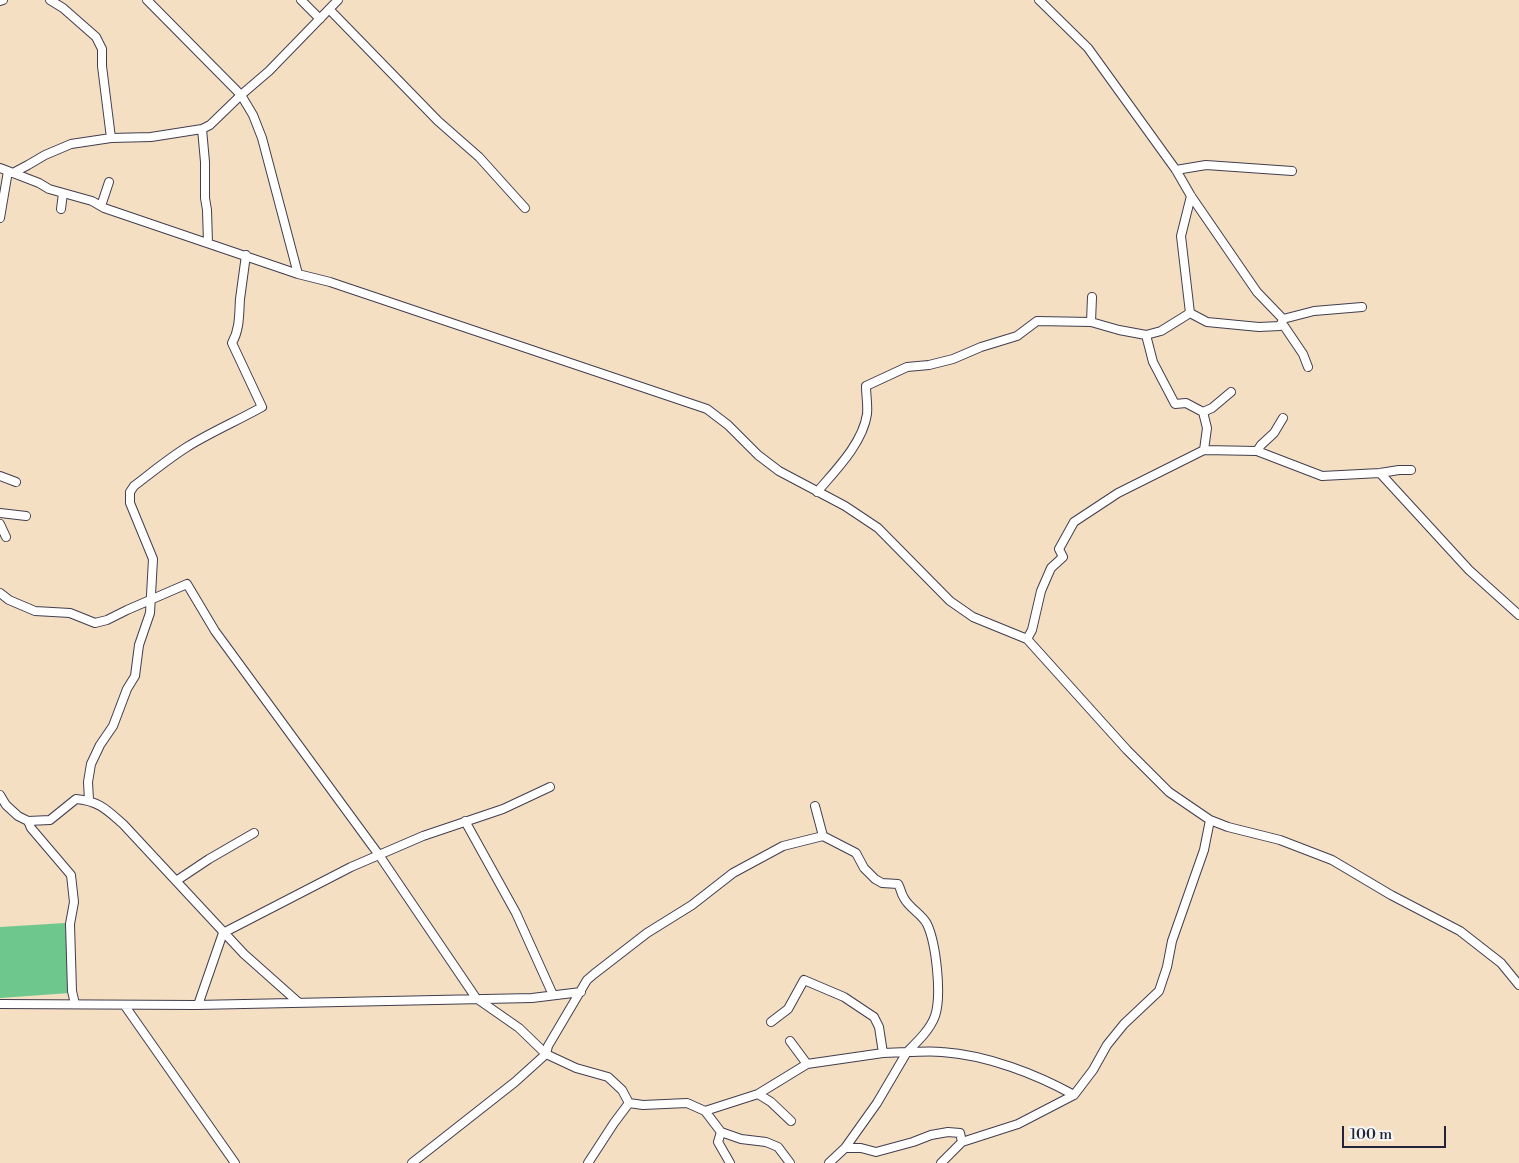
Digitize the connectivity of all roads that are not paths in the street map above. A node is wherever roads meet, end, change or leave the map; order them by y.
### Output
1 (50, 0) edge
2 (147, 0) edge
3 (301, 0) edge
4 (338, 0) edge
5 (1039, 0) edge
6 (329, 9) junction
7 (320, 19) junction
8 (241, 95) junction
9 (202, 129) junction
10 (111, 138) junction
11 (0, 168) edge
12 (1176, 170) junction
13 (1292, 171) dead end
14 (11, 172) junction
15 (109, 182) dead end
16 (63, 193) junction
17 (1191, 196) junction
18 (101, 206) junction
19 (525, 208) dead end
20 (61, 209) dead end
21 (0, 218) edge
22 (208, 243) junction
23 (246, 255) junction
24 (298, 274) junction
25 (1092, 297) dead end
26 (1362, 307) dead end
27 (1190, 313) junction
28 (1282, 321) junction
29 (1092, 322) junction
30 (1146, 335) junction
31 (1308, 367) dead end
32 (1231, 392) dead end
33 (1204, 412) junction
34 (1283, 418) dead end
35 (1204, 450) junction
36 (1257, 451) junction
37 (1411, 470) dead end
38 (1380, 473) junction
39 (0, 476) edge
40 (16, 482) dead end
41 (816, 492) junction
42 (0, 513) edge
43 (26, 516) dead end
44 (0, 524) edge
45 (6, 537) dead end
46 (0, 594) edge
47 (150, 600) junction
48 (1519, 615) edge
49 (1027, 639) junction
50 (550, 787) dead end
51 (0, 795) edge
52 (89, 800) junction
53 (815, 806) dead end
54 (1210, 820) junction
55 (28, 821) junction
56 (465, 821) junction
57 (254, 833) dead end
58 (824, 836) junction
59 (379, 855) junction
60 (176, 881) junction
61 (223, 933) junction
62 (1519, 985) edge
63 (581, 992) junction
64 (553, 995) junction
65 (476, 998) junction
66 (298, 1002) junction
67 (0, 1004) edge
68 (75, 1004) junction
69 (198, 1005) junction
70 (125, 1006) junction
71 (770, 1022) dead end
72 (790, 1041) dead end
73 (907, 1052) junction
74 (546, 1054) junction
75 (883, 1054) junction
76 (807, 1064) junction
77 (758, 1094) junction
78 (1074, 1096) junction
79 (629, 1103) junction
80 (705, 1111) junction
81 (791, 1121) dead end
82 (721, 1132) junction
83 (962, 1142) junction
84 (845, 1148) junction
85 (235, 1163) edge
86 (412, 1163) edge
87 (588, 1163) edge
88 (730, 1163) edge
89 (790, 1163) edge
90 (829, 1163) edge
91 (941, 1163) edge

1 - 10 street
2 - 8 street
3 - 7 street
4 - 6 street
5 - 12 street
6 - 7 street
6 - 19 street
7 - 8 street
8 - 9 street
8 - 24 street
9 - 10 street
9 - 22 street
10 - 14 street
11 - 14 street
12 - 13 street
12 - 17 street
14 - 16 street
14 - 21 street
15 - 18 street
16 - 18 street
16 - 20 street
17 - 27 street
17 - 28 street
18 - 22 street
22 - 23 street
23 - 24 street
23 - 47 street
24 - 41 street
25 - 29 street
26 - 28 street
27 - 28 street
27 - 30 street
28 - 31 street
29 - 30 street
29 - 41 street
30 - 33 street
32 - 33 street
33 - 35 street
34 - 36 street
35 - 36 street
35 - 49 street
36 - 38 street
37 - 38 street
38 - 48 street
39 - 40 street
41 - 49 street
42 - 43 street
44 - 45 street
46 - 47 street
47 - 52 street
47 - 59 street
49 - 54 street
50 - 56 street
51 - 55 street
52 - 55 street
52 - 60 street
53 - 58 street
54 - 62 street
54 - 78 street
55 - 68 street
56 - 59 street
56 - 64 street
57 - 60 street
58 - 63 street
58 - 73 street
59 - 61 street
59 - 65 street
60 - 61 street
61 - 66 street
61 - 69 street
63 - 64 street
63 - 74 street
64 - 65 street
65 - 66 street
65 - 74 street
66 - 69 street
67 - 68 street
68 - 70 street
69 - 70 street
70 - 85 street
71 - 75 street
72 - 76 street
73 - 75 street
73 - 78 street
73 - 84 street
74 - 79 street
74 - 86 street
75 - 76 street
76 - 77 street
77 - 80 street
77 - 81 street
78 - 83 street
79 - 80 street
79 - 87 street
80 - 82 street
82 - 88 street
82 - 89 street
83 - 84 street
83 - 91 street
84 - 90 street

